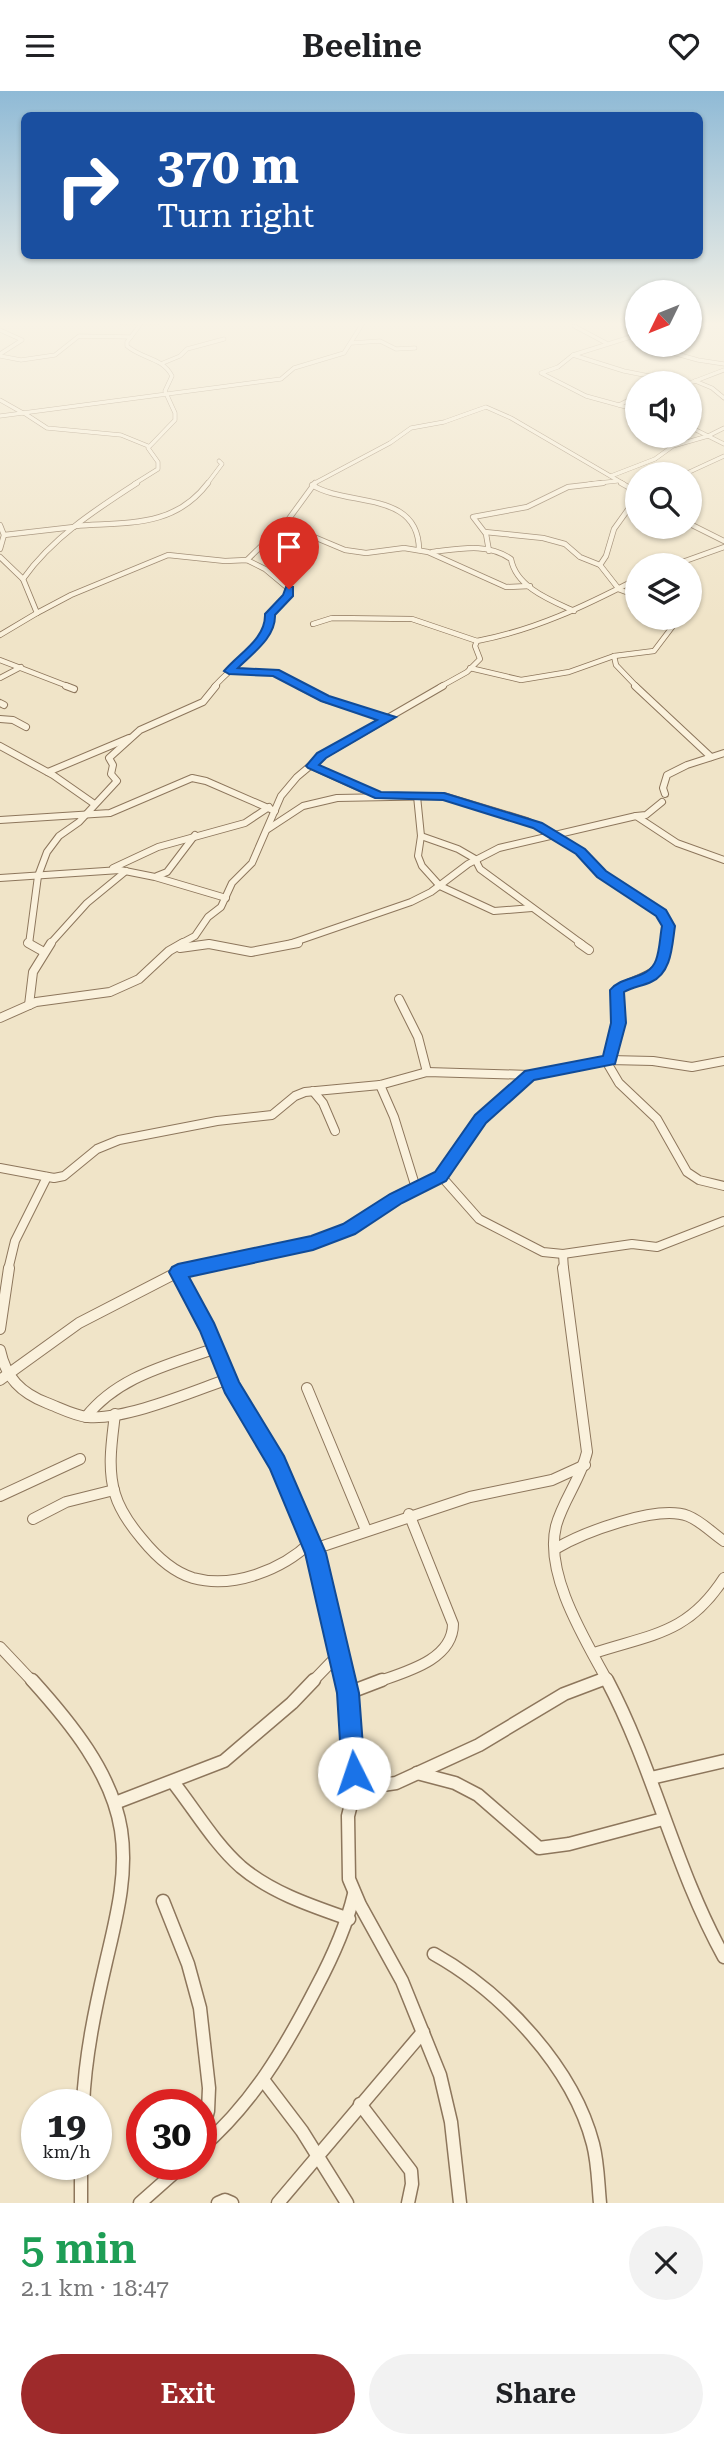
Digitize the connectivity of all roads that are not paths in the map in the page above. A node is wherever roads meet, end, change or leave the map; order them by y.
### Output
1 (38, 422) edge
2 (174, 422) edge
3 (444, 422) edge
4 (517, 422) edge
5 (724, 428) edge
6 (702, 433) edge
7 (708, 436) junction
8 (724, 444) edge
9 (148, 446) junction
10 (724, 456) edge
11 (219, 461) dead end
12 (702, 466) edge
13 (611, 476) junction
14 (618, 481) junction
15 (312, 485) junction
16 (625, 485) edge
17 (625, 514) edge
18 (284, 524) junction
19 (0, 525) edge
20 (75, 526) junction
21 (702, 530) edge
22 (485, 533) junction
23 (4, 535) junction
24 (724, 541) edge
25 (724, 547) edge
26 (0, 549) edge
27 (419, 550) junction
28 (489, 551) junction
29 (428, 552) junction
30 (702, 555) edge
31 (0, 557) edge
32 (247, 560) junction
33 (600, 565) junction
34 (23, 579) junction
35 (625, 585) edge
36 (530, 586) junction
37 (618, 588) junction
38 (625, 591) edge
39 (574, 611) junction
40 (37, 613) junction
41 (313, 624) dead end
42 (670, 630) edge
43 (0, 635) edge
44 (477, 641) junction
45 (614, 656) junction
46 (0, 660) edge
47 (21, 667) junction
48 (470, 668) junction
49 (229, 671) junction
50 (0, 678) edge
51 (74, 689) dead end
52 (390, 717) junction
53 (0, 719) edge
54 (26, 727) dead end
55 (129, 738) junction
56 (0, 746) edge
57 (724, 753) edge
58 (711, 757) junction
59 (312, 766) junction
60 (48, 772) junction
61 (665, 794) dead end
62 (379, 796) junction
63 (417, 796) junction
64 (662, 801) dead end
65 (93, 803) junction
66 (271, 809) junction
67 (84, 815) junction
68 (636, 816) junction
69 (0, 820) edge
70 (268, 829) junction
71 (554, 834) junction
72 (195, 835) junction
73 (421, 837) junction
74 (724, 860) edge
75 (477, 861) junction
76 (107, 870) junction
77 (127, 871) junction
78 (38, 876) junction
79 (155, 877) junction
80 (0, 878) edge
81 (440, 886) junction
82 (226, 898) junction
83 (532, 908) junction
84 (589, 950) dead end
85 (169, 951) junction
86 (44, 952) junction
87 (399, 999) dead end
88 (29, 1005) junction
89 (0, 1018) edge
90 (608, 1061) junction
91 (724, 1061) edge
92 (427, 1072) junction
93 (530, 1075) junction
94 (380, 1085) junction
95 (313, 1091) junction
96 (335, 1131) dead end
97 (0, 1168) edge
98 (441, 1176) junction
99 (47, 1177) junction
100 (724, 1186) edge
101 (416, 1188) junction
102 (724, 1221) edge
103 (563, 1254) junction
104 (178, 1272) junction
105 (0, 1329) edge
106 (216, 1347) junction
107 (0, 1350) edge
108 (4, 1378) edge
109 (228, 1380) junction
110 (307, 1388) dead end
111 (115, 1414) junction
112 (86, 1416) junction
113 (80, 1459) dead end
114 (585, 1465) junction
115 (114, 1490) junction
116 (0, 1496) edge
117 (409, 1514) junction
118 (33, 1519) dead end
119 (366, 1530) junction
120 (724, 1541) edge
121 (312, 1545) junction
122 (555, 1549) junction
123 (724, 1579) edge
124 (0, 1647) edge
125 (340, 1653) junction
126 (594, 1653) junction
127 (607, 1678) junction
128 (348, 1693) junction
129 (724, 1761) edge
130 (417, 1773) junction
131 (651, 1778) junction
132 (173, 1782) junction
133 (355, 1789) junction
134 (115, 1803) junction
135 (663, 1819) junction
136 (354, 1894) junction
137 (163, 1901) dead end
138 (349, 1919) junction
139 (434, 1954) dead end
140 (724, 1957) edge
141 (423, 2032) junction
142 (264, 2081) junction
143 (84, 2089) edge
144 (210, 2089) edge
145 (360, 2104) junction
146 (217, 2133) edge
147 (316, 2156) junction
148 (81, 2180) edge
149 (166, 2180) edge
150 (80, 2203) edge
151 (140, 2203) edge
152 (218, 2203) edge
153 (232, 2203) edge
154 (278, 2203) edge
155 (347, 2203) edge
156 (408, 2203) edge
157 (460, 2203) edge
158 (600, 2203) edge

1 - 9 street
2 - 9 street
3 - 15 street
4 - 13 street
5 - 7 street
6 - 7 street
7 - 8 street
7 - 13 street
9 - 20 street
10 - 12 street
11 - 20 street
13 - 14 street
14 - 16 street
14 - 22 street
15 - 18 street
15 - 27 street
17 - 33 street
18 - 27 street
18 - 32 street
19 - 23 street
20 - 23 street
20 - 34 street
21 - 24 street
22 - 28 street
22 - 33 street
23 - 26 street
25 - 30 street
27 - 29 street
28 - 29 street
28 - 36 street
29 - 36 street
31 - 34 street
32 - 40 street
32 - 49 street
33 - 37 street
34 - 40 street
35 - 37 street
36 - 39 street
37 - 38 street
37 - 39 street
39 - 44 street
40 - 43 street
41 - 44 street
42 - 45 street
44 - 48 street
45 - 48 street
45 - 58 street
46 - 47 street
47 - 50 street
47 - 51 street
48 - 52 street
49 - 52 street
49 - 55 street
52 - 59 street
53 - 54 street
55 - 60 street
55 - 65 street
56 - 60 street
57 - 58 street
58 - 61 street
59 - 62 street
59 - 66 street
60 - 65 street
62 - 63 street
62 - 70 street
63 - 71 street
63 - 73 street
64 - 68 street
65 - 67 street
66 - 67 street
66 - 70 street
66 - 72 street
67 - 69 street
67 - 78 street
68 - 71 street
68 - 74 street
70 - 82 street
71 - 75 street
71 - 90 street
72 - 76 street
72 - 79 street
73 - 75 street
73 - 81 street
75 - 81 street
75 - 83 street
76 - 77 street
76 - 78 street
77 - 79 street
77 - 86 street
78 - 80 street
78 - 86 street
79 - 82 street
81 - 83 street
81 - 85 street
82 - 85 street
83 - 84 street
85 - 88 street
86 - 88 street
87 - 92 street
88 - 89 street
90 - 91 street
90 - 93 street
90 - 100 street
92 - 93 street
92 - 94 street
93 - 98 street
94 - 95 street
94 - 101 street
95 - 96 street
95 - 99 street
97 - 99 street
98 - 101 street
98 - 103 street
99 - 105 street
101 - 104 street
102 - 103 street
103 - 114 street
104 - 106 street
104 - 108 street
106 - 109 street
106 - 112 street
107 - 108 street
108 - 112 street
109 - 111 street
109 - 121 street
110 - 119 street
111 - 112 street
111 - 115 street
113 - 116 street
114 - 117 street
114 - 122 street
115 - 118 street
115 - 121 street
117 - 119 street
117 - 128 street
119 - 121 street
120 - 122 street
121 - 125 street
122 - 126 street
123 - 126 street
124 - 134 street
125 - 128 street
125 - 132 street
126 - 127 street
127 - 130 street
127 - 131 street
128 - 133 street
129 - 131 street
130 - 133 street
130 - 135 street
131 - 135 street
132 - 134 street
132 - 138 street
133 - 136 street
134 - 143 street
135 - 140 street
136 - 138 street
136 - 141 street
137 - 144 street
138 - 142 street
139 - 158 street
141 - 145 street
141 - 157 street
142 - 146 street
142 - 147 street
145 - 147 street
145 - 156 street
147 - 154 street
147 - 155 street
148 - 150 street
149 - 151 street
152 - 153 street

